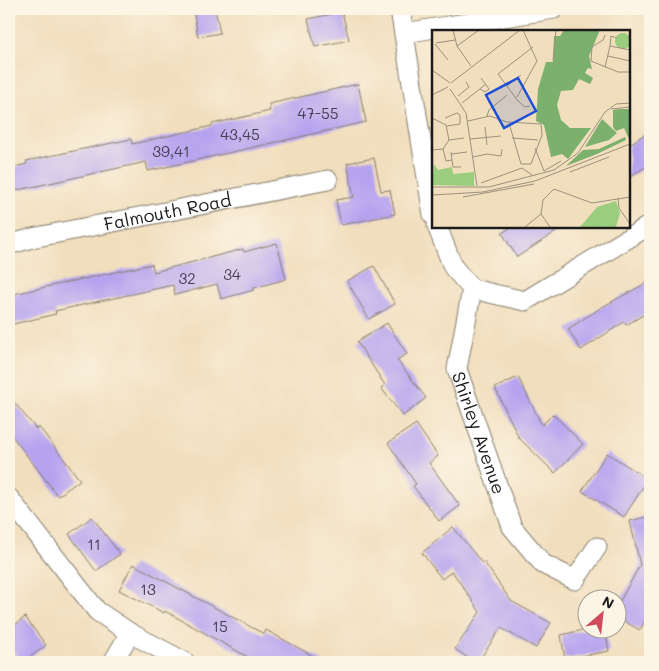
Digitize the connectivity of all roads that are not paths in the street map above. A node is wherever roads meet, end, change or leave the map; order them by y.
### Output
1 (400, 9) edge
2 (554, 9) edge
3 (404, 33) junction
4 (328, 180) dead end
5 (432, 209) edge
6 (438, 228) edge
7 (649, 230) edge
8 (9, 245) edge
9 (472, 289) junction
10 (9, 498) edge
11 (597, 547) dead end
12 (130, 632) junction
13 (114, 662) edge
14 (186, 662) edge

1 - 3 street
2 - 3 street
3 - 5 street
4 - 8 street, Falmouth Road
6 - 9 street
7 - 9 street
9 - 11 street, Shirley Avenue
10 - 12 street
12 - 13 street
12 - 14 street

